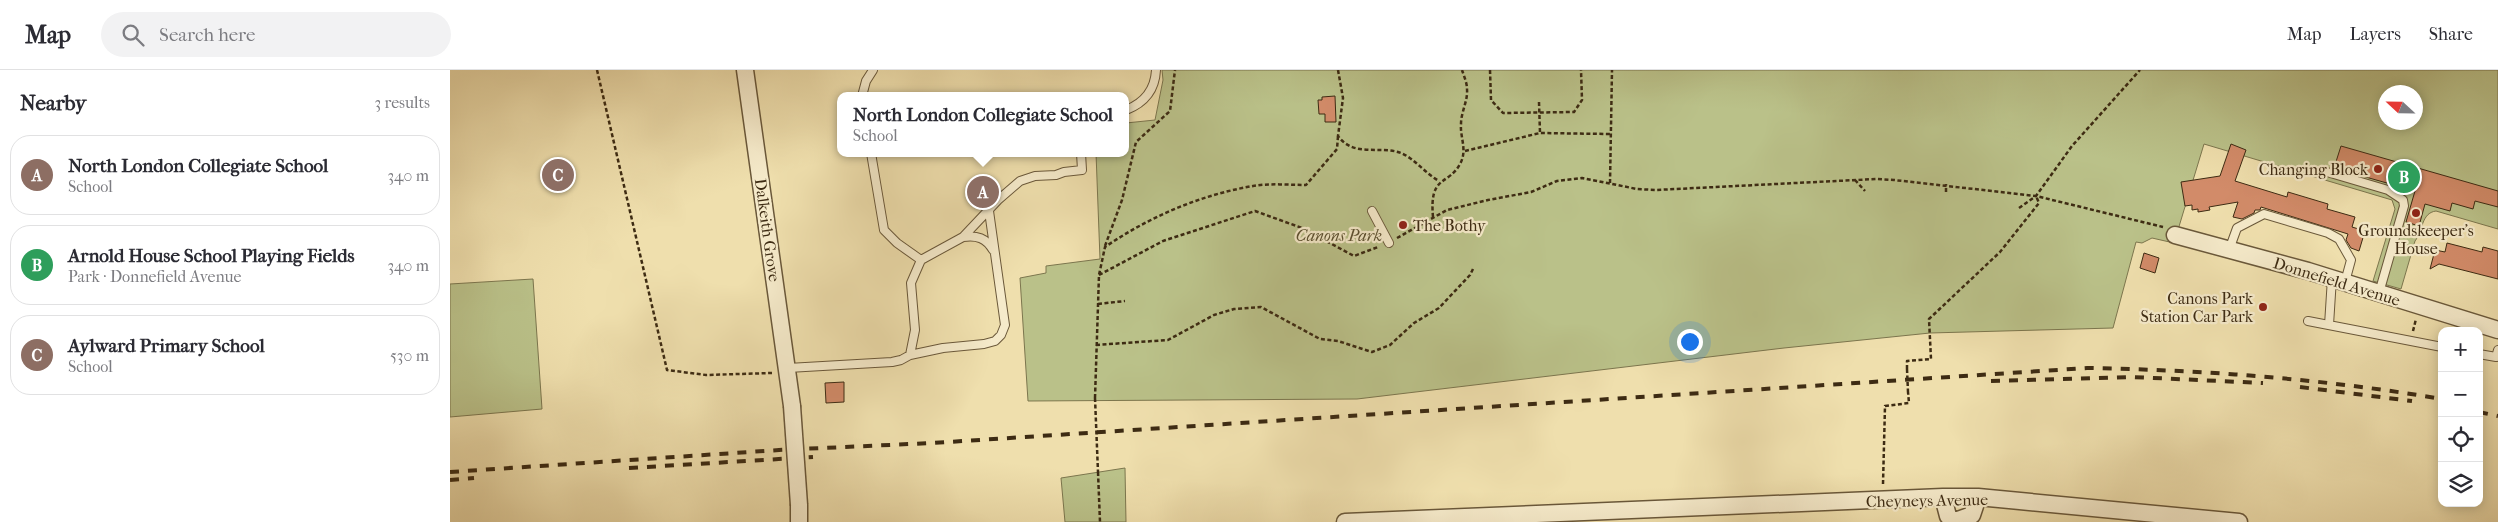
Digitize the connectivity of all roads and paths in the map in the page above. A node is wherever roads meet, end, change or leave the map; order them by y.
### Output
1 (597, 70) edge
2 (745, 70) edge
3 (873, 70) edge
4 (1156, 70) edge
5 (1175, 70) edge
6 (1338, 70) edge
7 (1462, 70) edge
8 (1490, 70) edge
9 (1581, 70) edge
10 (1612, 70) edge
11 (2140, 70) edge
12 (863, 92) edge
13 (1539, 102) dead end
14 (1129, 108) edge
15 (1539, 114) junction
16 (1540, 133) junction
17 (1610, 134) junction
18 (1338, 136) junction
19 (1465, 151) junction
20 (872, 157) edge
21 (1081, 157) edge
22 (2327, 172) dead end
23 (1855, 180) junction
24 (1439, 181) junction
25 (1610, 183) junction
26 (1946, 184) junction
27 (1865, 191) dead end
28 (1946, 192) dead end
29 (2036, 196) junction
30 (2019, 208) dead end
31 (989, 211) junction
32 (1372, 212) dead end
33 (1433, 216) junction
34 (2176, 235) joint
35 (963, 237) junction
36 (1389, 243) junction
37 (1105, 247) junction
38 (2229, 250) junction
39 (995, 252) junction
40 (920, 260) junction
41 (1473, 269) dead end
42 (1099, 274) junction
43 (2338, 280) junction
44 (2379, 293) junction
45 (1125, 301) dead end
46 (1098, 304) junction
47 (2420, 306) junction
48 (2308, 321) dead end
49 (2329, 325) junction
50 (2498, 330) edge
51 (2410, 341) junction
52 (1096, 345) junction
53 (2438, 346) edge
54 (2498, 350) edge
55 (910, 355) junction
56 (2483, 355) edge
57 (782, 371) junction
58 (1943, 497) junction
59 (1978, 497) junction
60 (1884, 501) junction
61 (799, 522) edge
62 (1100, 522) edge
63 (1345, 522) edge
64 (1955, 522) edge
65 (2239, 522) edge

1 - 57 path
2 - 57 street, Dalkeith Grove
3 - 12 lane
4 - 14 lane
5 - 37 path
6 - 18 path
7 - 19 path
8 - 15 path
9 - 15 path
10 - 17 path
11 - 29 path
13 - 15 path
15 - 16 path
16 - 17 path
16 - 19 path
17 - 25 path
18 - 24 path
18 - 37 path
19 - 24 path
20 - 40 lane
21 - 31 lane
22 - 44 lane
23 - 25 path
23 - 26 path
23 - 27 path
24 - 33 path
25 - 33 path
26 - 28 path
26 - 29 path
29 - 30 path
29 - 34 path
29 - 60 path, bridge
31 - 35 lane
31 - 39 lane
32 - 36 lane
33 - 36 path
34 - 38 street, Donnefield Avenue
35 - 39 lane
35 - 40 lane
36 - 42 path
37 - 42 path
38 - 43 street, Donnefield Avenue
38 - 43 lane
39 - 55 lane
40 - 55 lane
41 - 52 path
42 - 46 path
43 - 44 street, Donnefield Avenue
43 - 49 lane
44 - 47 street, Donnefield Avenue
45 - 46 path
46 - 52 path
47 - 50 street, Donnefield Avenue
47 - 51 path
48 - 49 lane
49 - 51 lane
51 - 53 lane
52 - 62 path, bridge
54 - 56 lane
55 - 57 lane
57 - 61 street, Dalkeith Grove, bridge
58 - 59 street, Cheyneys Avenue
58 - 60 street, Cheyneys Avenue
58 - 64 street
59 - 64 street
59 - 65 street, Cheyneys Avenue
60 - 63 street, Cheyneys Avenue

